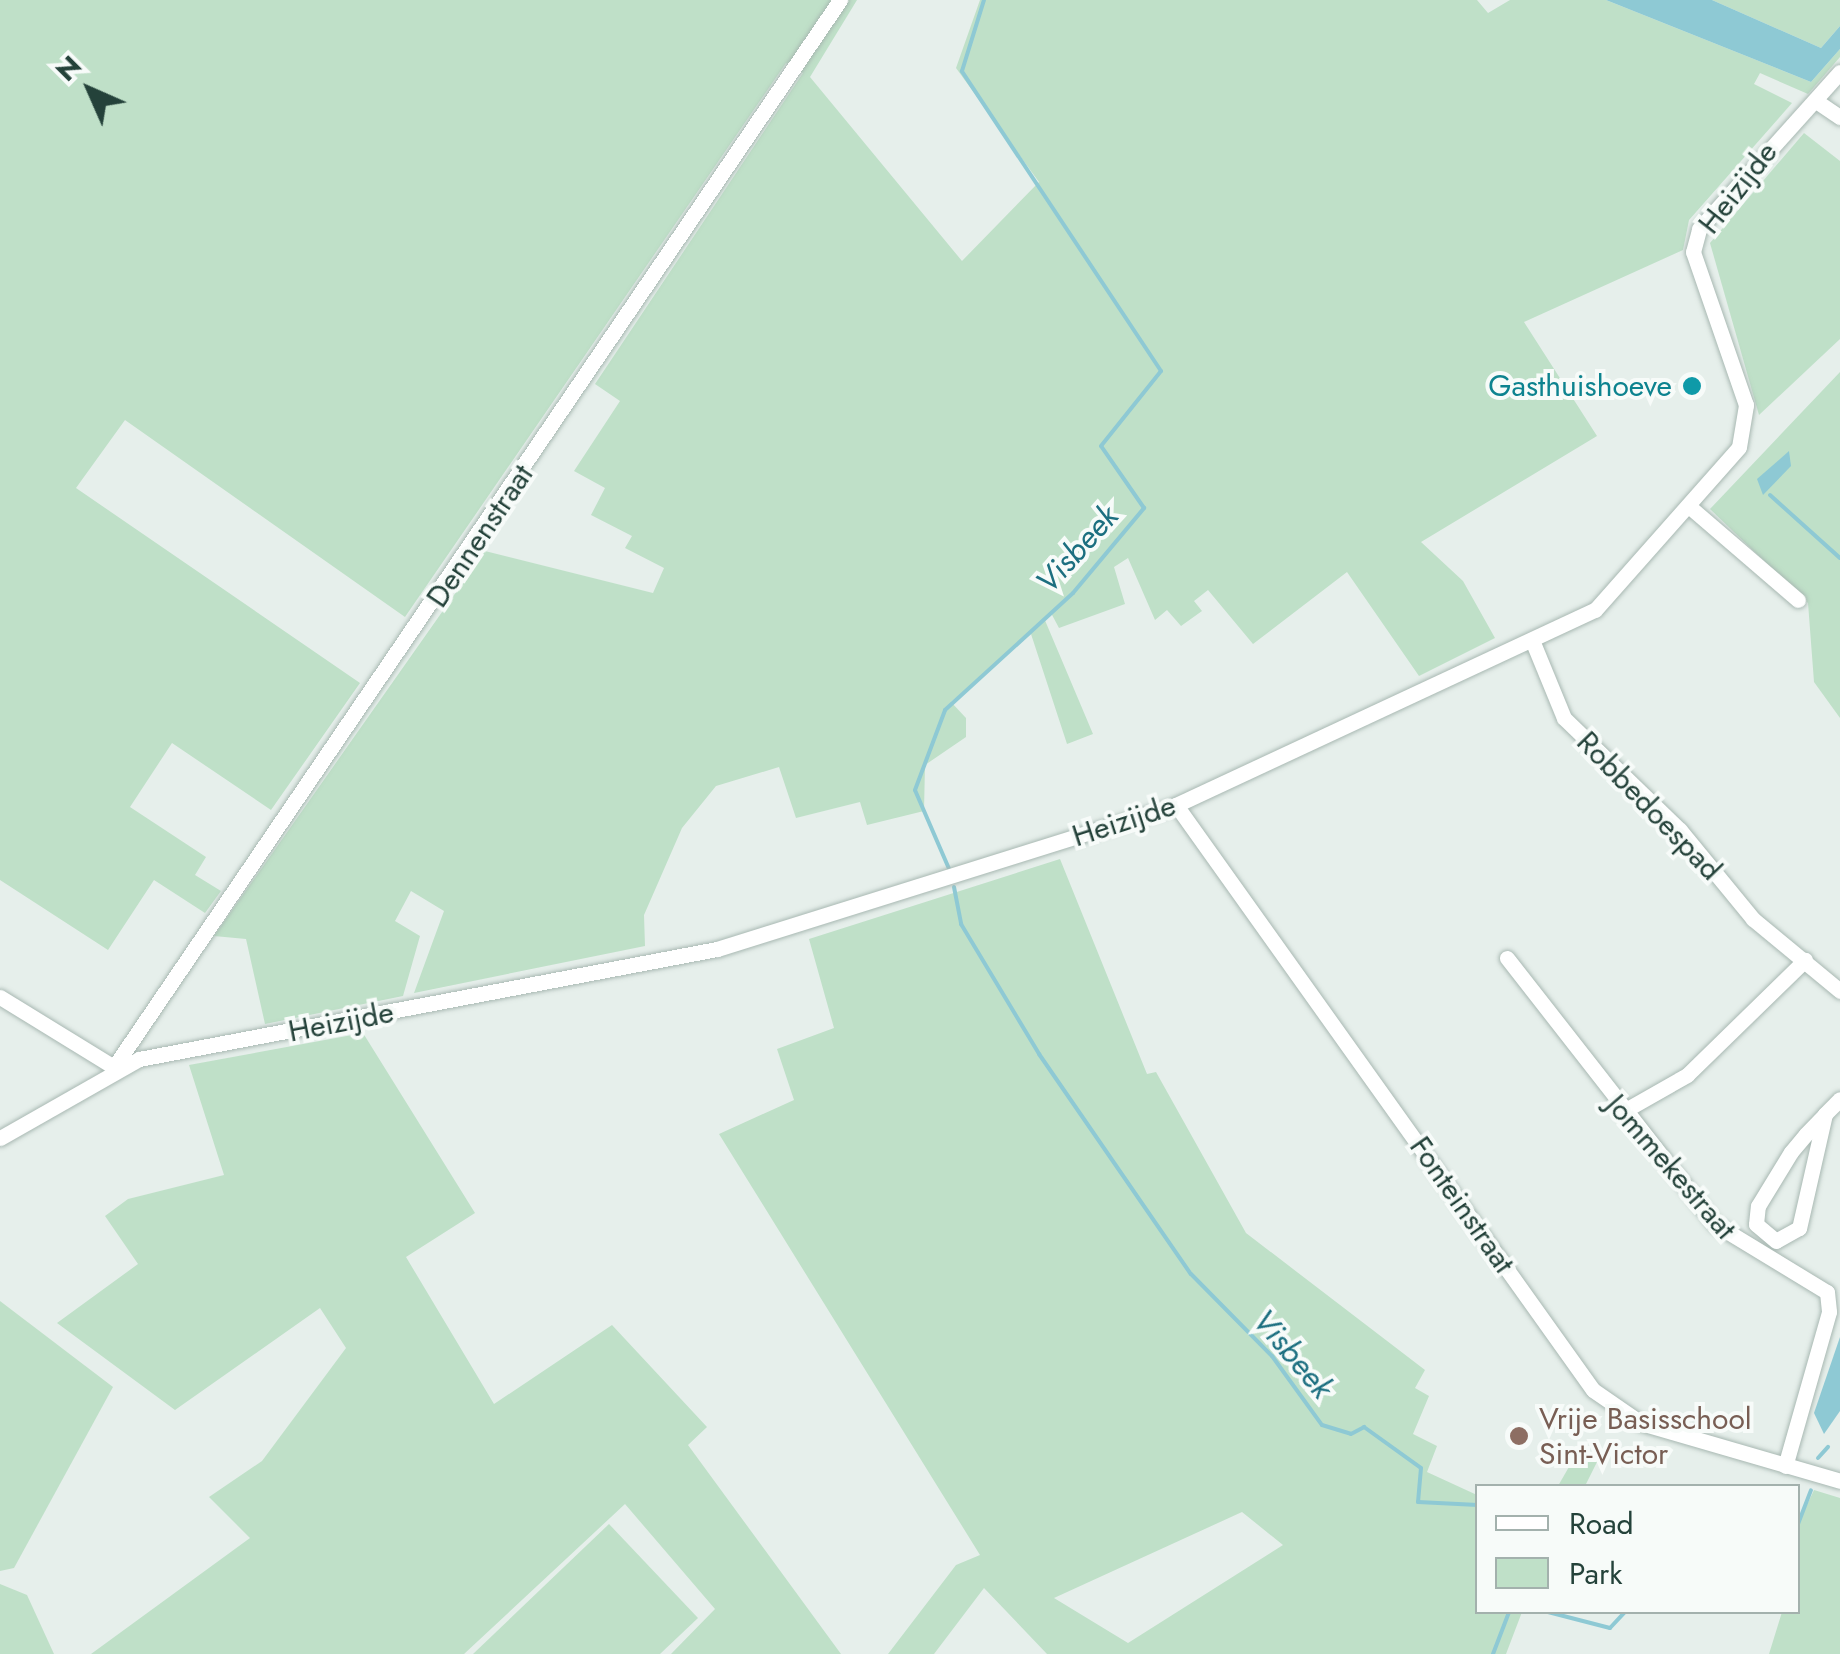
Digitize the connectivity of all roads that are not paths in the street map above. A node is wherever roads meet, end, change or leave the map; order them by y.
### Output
1 (840, 0) edge
2 (1840, 72) edge
3 (1816, 101) junction
4 (1840, 116) edge
5 (1692, 508) junction
6 (1798, 600) dead end
7 (1532, 640) junction
8 (1176, 805) junction
9 (1507, 958) dead end
10 (1804, 960) junction
11 (1840, 991) edge
12 (0, 997) edge
13 (114, 1067) junction
14 (1840, 1099) edge
15 (1622, 1112) junction
16 (1825, 1114) junction
17 (0, 1138) edge
18 (1786, 1466) junction
19 (1840, 1481) edge

1 - 13 street, Dennenstraat
2 - 3 street, Heizijde
3 - 4 street
3 - 5 street, Heizijde
5 - 6 street
5 - 7 street, Heizijde
7 - 8 street, Heizijde
7 - 10 street, Robbedoespad
8 - 13 street, Heizijde
8 - 18 street, Fonteinstraat
9 - 15 street, Jommekestraat
10 - 11 street, Robbedoespad
10 - 15 street
12 - 13 street
13 - 17 street, Heizijde
14 - 16 street
15 - 18 street, Jommekestraat
16 - 16 street
18 - 19 street, Fonteinstraat

